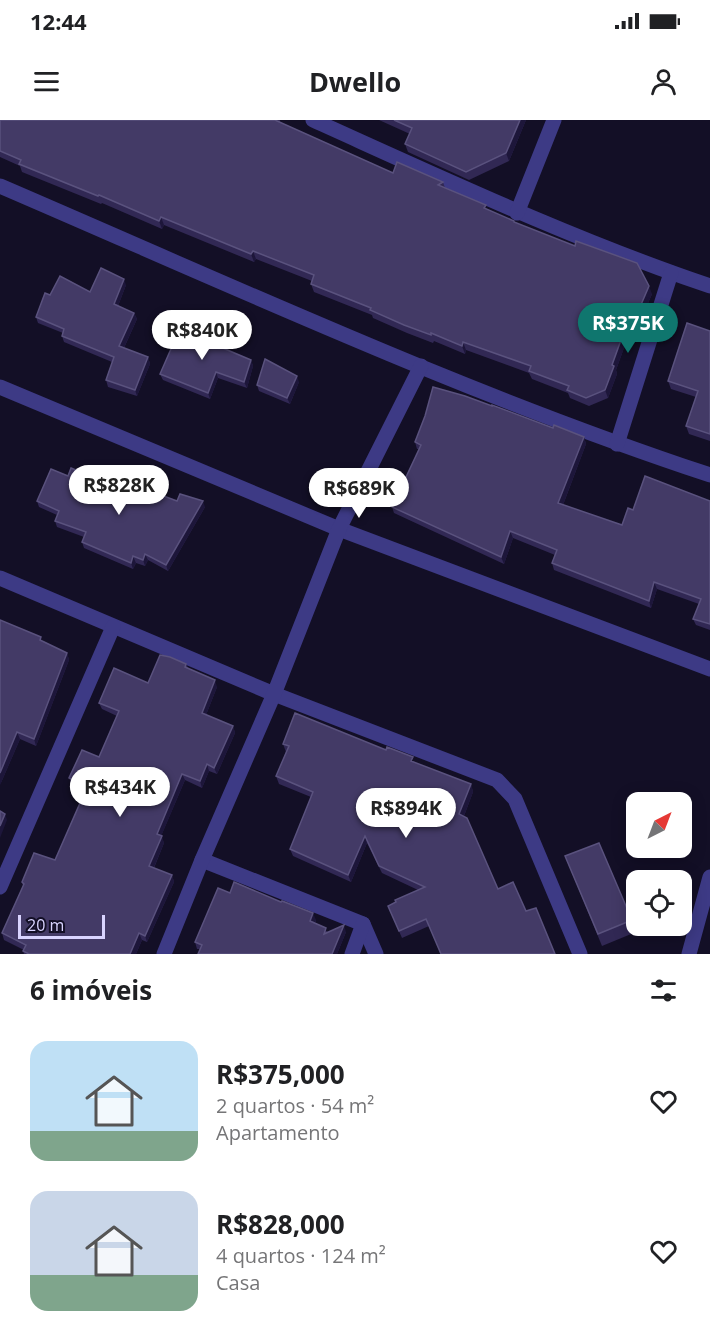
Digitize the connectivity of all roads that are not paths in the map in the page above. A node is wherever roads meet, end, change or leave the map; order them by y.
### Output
1 (313, 120) edge
2 (554, 120) edge
3 (0, 186) edge
4 (517, 213) junction
5 (671, 273) junction
6 (710, 286) edge
7 (421, 366) junction
8 (0, 387) edge
9 (617, 444) junction
10 (710, 475) edge
11 (339, 530) junction
12 (0, 578) edge
13 (113, 627) junction
14 (710, 669) edge
15 (273, 694) junction
16 (202, 860) junction
17 (710, 877) edge
18 (0, 887) edge
19 (363, 924) junction
20 (164, 954) edge
21 (351, 954) edge
22 (376, 954) edge
23 (580, 954) edge
24 (689, 954) edge

1 - 4 street
2 - 4 street
3 - 7 street
4 - 5 street
5 - 6 street
5 - 9 street
7 - 9 street
7 - 11 street
8 - 11 street
9 - 10 street
11 - 14 street
11 - 15 street
12 - 13 street
13 - 15 street
13 - 18 street
15 - 16 street
15 - 23 street
16 - 19 street
16 - 20 street
17 - 24 street
19 - 21 street
19 - 22 street

